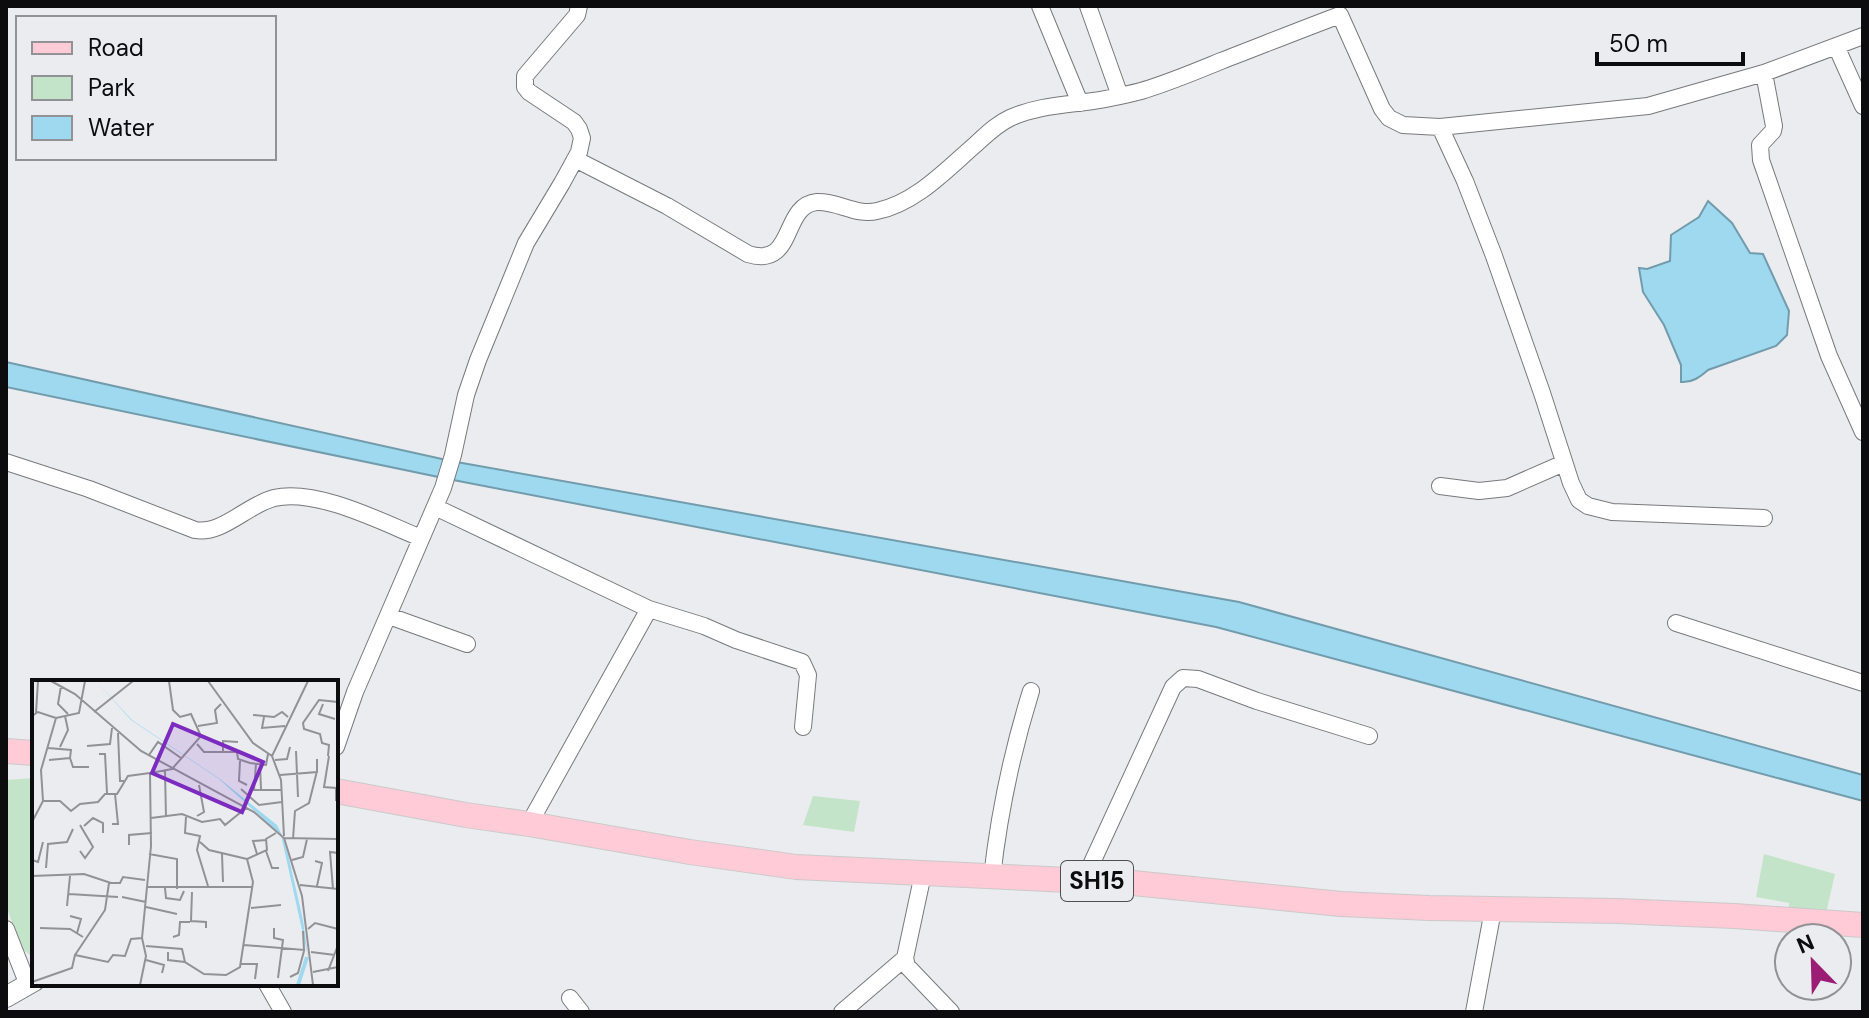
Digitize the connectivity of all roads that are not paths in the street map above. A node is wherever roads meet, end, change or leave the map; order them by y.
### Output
1 (579, 6) edge
2 (1040, 6) edge
3 (1088, 6) edge
4 (1338, 10) edge
5 (1863, 36) edge
6 (1836, 46) junction
7 (1764, 73) junction
8 (1120, 96) junction
9 (1080, 103) junction
10 (1863, 106) edge
11 (1440, 127) junction
12 (575, 159) junction
13 (1863, 432) edge
14 (6, 462) edge
15 (1564, 463) junction
16 (1440, 486) dead end
17 (435, 507) junction
18 (1764, 518) dead end
19 (421, 538) junction
20 (649, 609) junction
21 (389, 616) junction
22 (1676, 623) dead end
23 (467, 644) dead end
24 (1863, 683) edge
25 (1031, 691) dead end
26 (803, 727) dead end
27 (1369, 736) dead end
28 (338, 741) edge
29 (6, 751) edge
30 (32, 753) edge
31 (338, 791) edge
32 (529, 824) junction
33 (923, 874) junction
34 (992, 877) junction
35 (1084, 880) junction
36 (1493, 910) junction
37 (1863, 925) edge
38 (6, 929) edge
39 (905, 958) junction
40 (31, 983) edge
41 (268, 986) edge
42 (6, 997) edge
43 (570, 998) dead end
44 (283, 1012) edge
45 (581, 1012) edge
46 (842, 1012) edge
47 (951, 1012) edge
48 (1474, 1012) edge

1 - 12 street
2 - 9 street
3 - 8 street
4 - 8 street
4 - 11 street
5 - 6 street
6 - 7 street
6 - 10 street
7 - 11 street
7 - 13 street
8 - 9 street
9 - 12 street
11 - 15 street
12 - 17 street
14 - 19 street
15 - 16 street
15 - 18 street
17 - 19 street
17 - 20 street
19 - 21 street
20 - 26 street
20 - 32 street
21 - 23 street
21 - 28 street
22 - 24 street
25 - 34 street
27 - 35 street
29 - 30 main road
31 - 32 main road, SH15
32 - 33 main road, SH15
33 - 34 main road, SH15
33 - 39 street
34 - 35 main road, SH15
35 - 36 main road, SH15
36 - 37 main road, SH15
36 - 48 street
38 - 40 street
39 - 46 street
39 - 47 street
40 - 42 street
41 - 44 street
43 - 45 street

